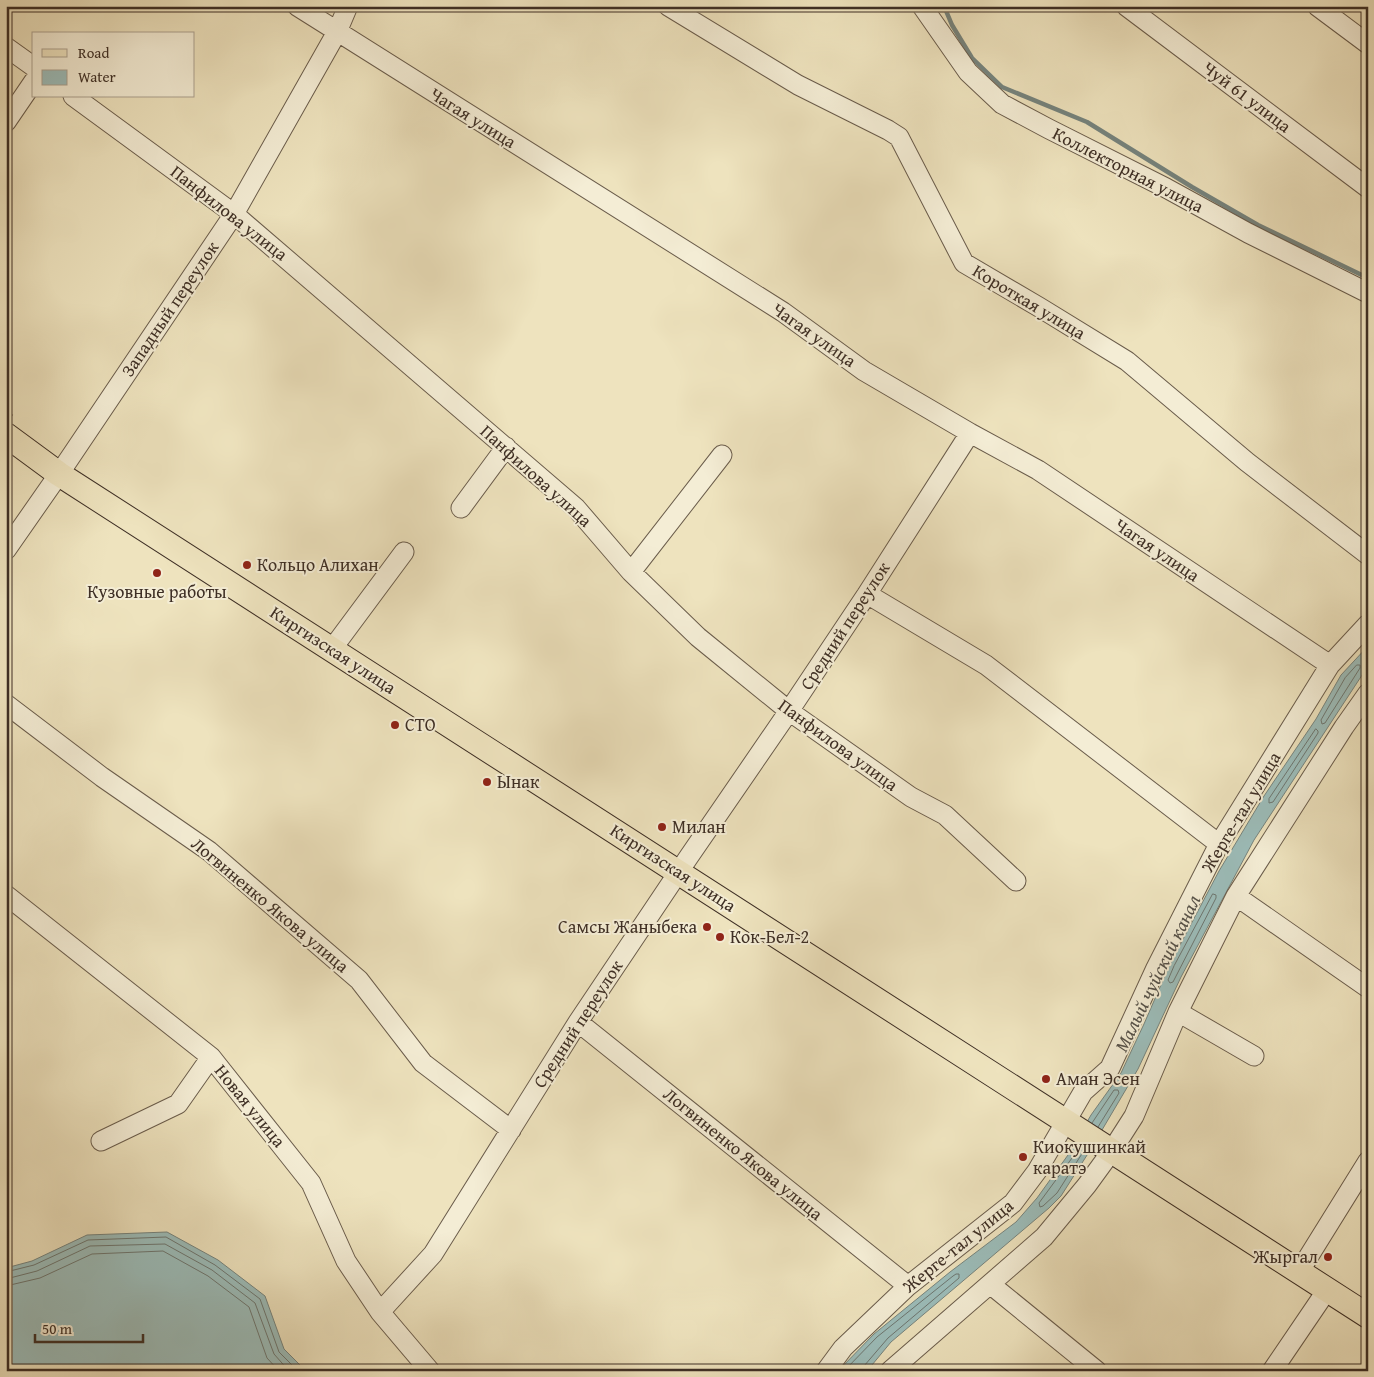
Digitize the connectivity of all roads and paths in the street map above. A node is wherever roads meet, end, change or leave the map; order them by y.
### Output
1 (297, 6) edge
2 (348, 6) edge
3 (668, 6) edge
4 (922, 6) edge
5 (1126, 6) edge
6 (1317, 6) edge
7 (337, 32) junction
8 (1368, 44) edge
9 (6, 47) edge
10 (32, 66) edge
11 (32, 84) edge
12 (76, 98) edge
13 (6, 122) edge
14 (1368, 188) edge
15 (234, 214) junction
16 (1368, 294) edge
17 (970, 433) junction
18 (6, 435) edge
19 (506, 447) junction
20 (722, 455) dead end
21 (59, 474) junction
22 (461, 508) dead end
23 (6, 550) edge
24 (404, 552) dead end
25 (1368, 555) edge
26 (631, 572) junction
27 (867, 594) junction
28 (1368, 624) edge
29 (332, 649) junction
30 (1330, 665) junction
31 (1368, 693) edge
32 (6, 704) edge
33 (789, 711) junction
34 (1219, 844) junction
35 (678, 871) junction
36 (1016, 880) dead end
37 (6, 895) edge
38 (1236, 896) junction
39 (1368, 988) edge
40 (1178, 1012) junction
41 (578, 1022) junction
42 (1254, 1056) dead end
43 (211, 1057) junction
44 (1069, 1124) junction
45 (511, 1130) junction
46 (101, 1141) dead end
47 (1108, 1150) junction
48 (1368, 1161) edge
49 (1299, 1272) junction
50 (990, 1284) junction
51 (908, 1286) junction
52 (1328, 1290) junction
53 (380, 1312) junction
54 (1368, 1316) edge
55 (430, 1371) edge
56 (826, 1371) edge
57 (890, 1371) edge
58 (1097, 1371) edge
59 (1272, 1371) edge

1 - 7 street, Чагая улица
2 - 7 street, Западный переулок
3 - 25 street, Короткая улица
4 - 16 street, Коллекторная улица
5 - 14 street, Чуй 61 улица
6 - 8 street
7 - 15 street, Западный переулок
7 - 17 street, Чагая улица
9 - 10 street
11 - 13 street
12 - 15 street, Панфилова улица
15 - 19 street, Панфилова улица
15 - 21 street, Западный переулок
17 - 27 street, Средний переулок
17 - 30 street, Чагая улица
18 - 21 main road, Киргизская улица
19 - 22 street
19 - 26 street, Панфилова улица
20 - 26 street
21 - 23 street, Западный переулок
21 - 29 main road, Киргизская улица
24 - 29 street
26 - 33 street, Панфилова улица
27 - 33 street, Средний переулок
27 - 34 street
28 - 30 street, Жерге-тал улица
29 - 35 main road, Киргизская улица
30 - 34 street, Жерге-тал улица
31 - 38 street
32 - 45 street, Логвиненко Якова улица
33 - 35 street, Средний переулок
33 - 36 street, Панфилова улица
34 - 44 street, Жерге-тал улица
35 - 41 street, Средний переулок
35 - 44 main road, Киргизская улица
37 - 43 street, Новая улица
38 - 39 street
38 - 40 street
40 - 42 street
40 - 47 street
41 - 45 street, Средний переулок
41 - 51 street, Логвиненко Якова улица
43 - 46 street
43 - 53 street, Новая улица
44 - 47 main road, Киргизская улица
44 - 51 street, Жерге-тал улица
45 - 53 street, Средний переулок
47 - 49 main road, Киргизская улица
47 - 50 street
48 - 49 street
49 - 52 main road, Киргизская улица
50 - 57 street
50 - 58 street
51 - 56 street, Жерге-тал улица
52 - 54 main road, Киргизская улица
52 - 59 street
53 - 55 street, Новая улица

